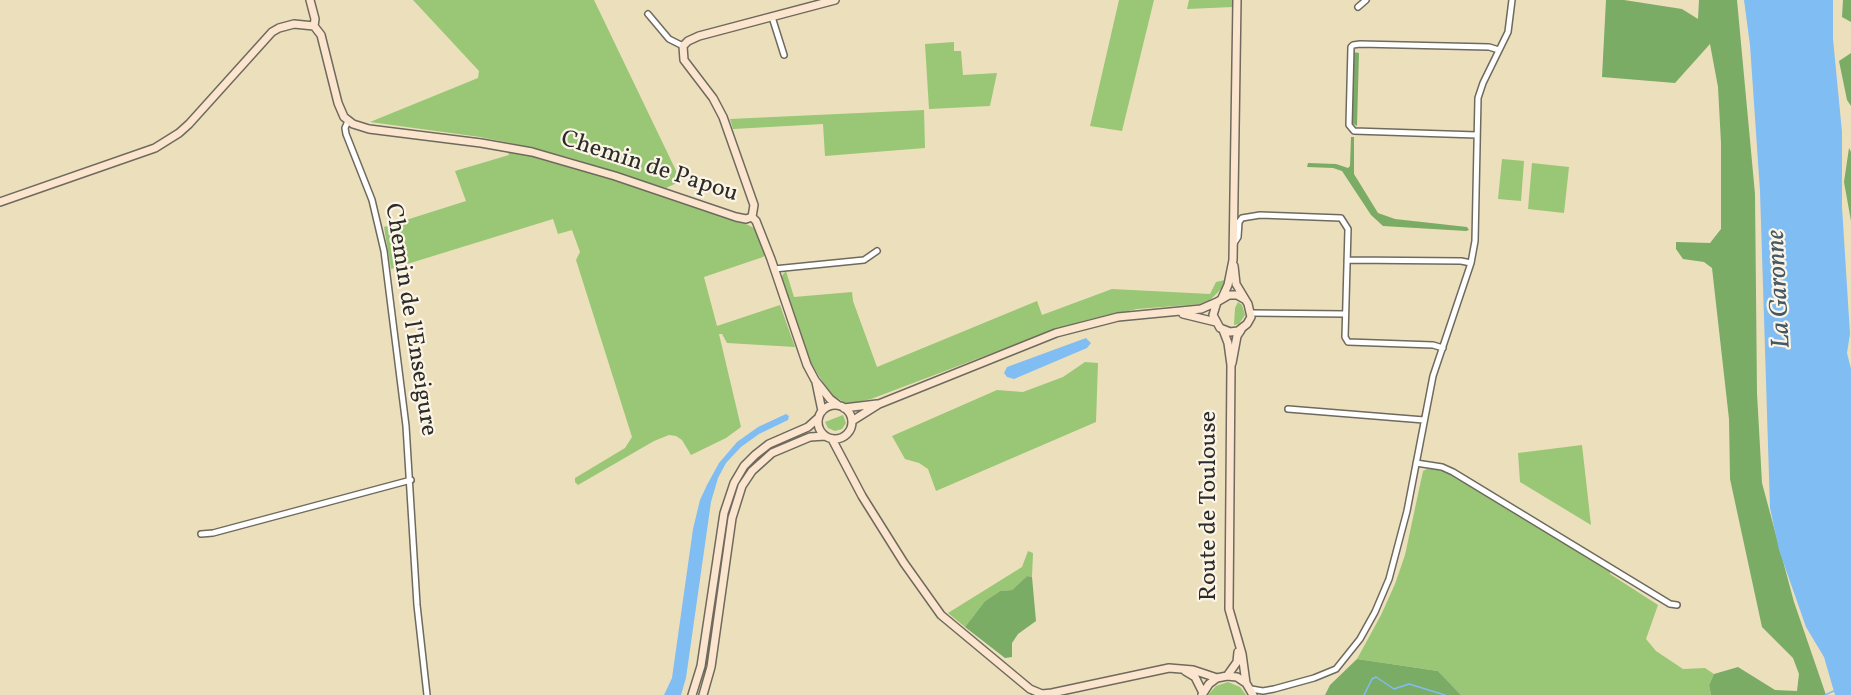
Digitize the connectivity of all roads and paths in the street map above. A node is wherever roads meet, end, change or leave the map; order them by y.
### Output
1 (310, 0) edge
2 (835, 0) edge
3 (1237, 0) edge
4 (1366, 0) edge
5 (1512, 0) edge
6 (1358, 7) dead end
7 (648, 14) dead end
8 (772, 17) junction
9 (314, 26) junction
10 (683, 46) junction
11 (1499, 50) junction
12 (784, 55) dead end
13 (348, 121) junction
14 (1477, 135) junction
15 (0, 202) edge
16 (752, 217) junction
17 (1233, 245) junction
18 (877, 251) dead end
19 (1233, 260) junction
20 (1347, 260) junction
21 (1471, 263) junction
22 (774, 268) junction
23 (1244, 299) junction
24 (1219, 300) junction
25 (1178, 313) junction
26 (1251, 313) junction
27 (1345, 314) junction
28 (1216, 322) junction
29 (1223, 330) junction
30 (1241, 330) junction
31 (1443, 348) junction
32 (1231, 365) junction
33 (815, 380) junction
34 (879, 404) junction
35 (841, 406) junction
36 (1288, 409) dead end
37 (822, 411) junction
38 (818, 418) junction
39 (1424, 420) junction
40 (852, 421) junction
41 (829, 437) junction
42 (843, 437) junction
43 (840, 451) junction
44 (1416, 463) junction
45 (411, 480) junction
46 (201, 534) dead end
47 (1677, 605) dead end
48 (1239, 646) junction
49 (1183, 669) junction
50 (1227, 676) junction
51 (1218, 678) junction
52 (1250, 689) edge
53 (1274, 689) junction
54 (1066, 693) edge
55 (1203, 694) edge
56 (427, 695) edge
57 (692, 695) edge
58 (703, 695) edge
59 (1263, 695) edge

1 - 9 main road, Chemin de l'Enseigure
2 - 8 main road
3 - 17 main road
4 - 6 street
5 - 11 street
7 - 10 street
8 - 10 main road
8 - 12 street
9 - 13 main road, Chemin de l'Enseigure
9 - 15 main road
10 - 16 main road, Chemin de Papou
11 - 14 street
11 - 14 street
13 - 16 main road, Chemin de Papou
13 - 45 street, Chemin de l'Enseigure
14 - 21 street
16 - 22 main road
17 - 19 main road
17 - 20 street
18 - 22 street
19 - 23 main road
19 - 24 main road
20 - 21 street
20 - 27 street
21 - 31 street
22 - 33 main road
23 - 24 main road
23 - 26 main road
24 - 25 main road
24 - 28 main road
25 - 28 main road
25 - 34 main road
26 - 27 street
26 - 30 main road
27 - 31 street
28 - 29 main road
29 - 30 main road
29 - 32 main road, Route de Toulouse
30 - 32 main road, Route de Toulouse
31 - 39 street
32 - 48 main road, Route de Toulouse
33 - 35 main road
33 - 37 main road
34 - 35 main road
34 - 40 main road
35 - 37 main road
35 - 40 main road
36 - 39 street
37 - 38 main road
38 - 41 main road
38 - 57 main road
39 - 44 street
40 - 42 main road
41 - 42 main road
41 - 43 main road
41 - 58 main road
42 - 43 main road
43 - 54 main road
44 - 47 street
44 - 53 street
45 - 46 street
45 - 56 street, Chemin de l'Enseigure
48 - 50 main road
48 - 52 main road, Route de Toulouse
49 - 51 main road
49 - 54 main road
49 - 55 main road
50 - 51 main road
50 - 52 main road
51 - 55 main road
52 - 53 street
53 - 59 street

